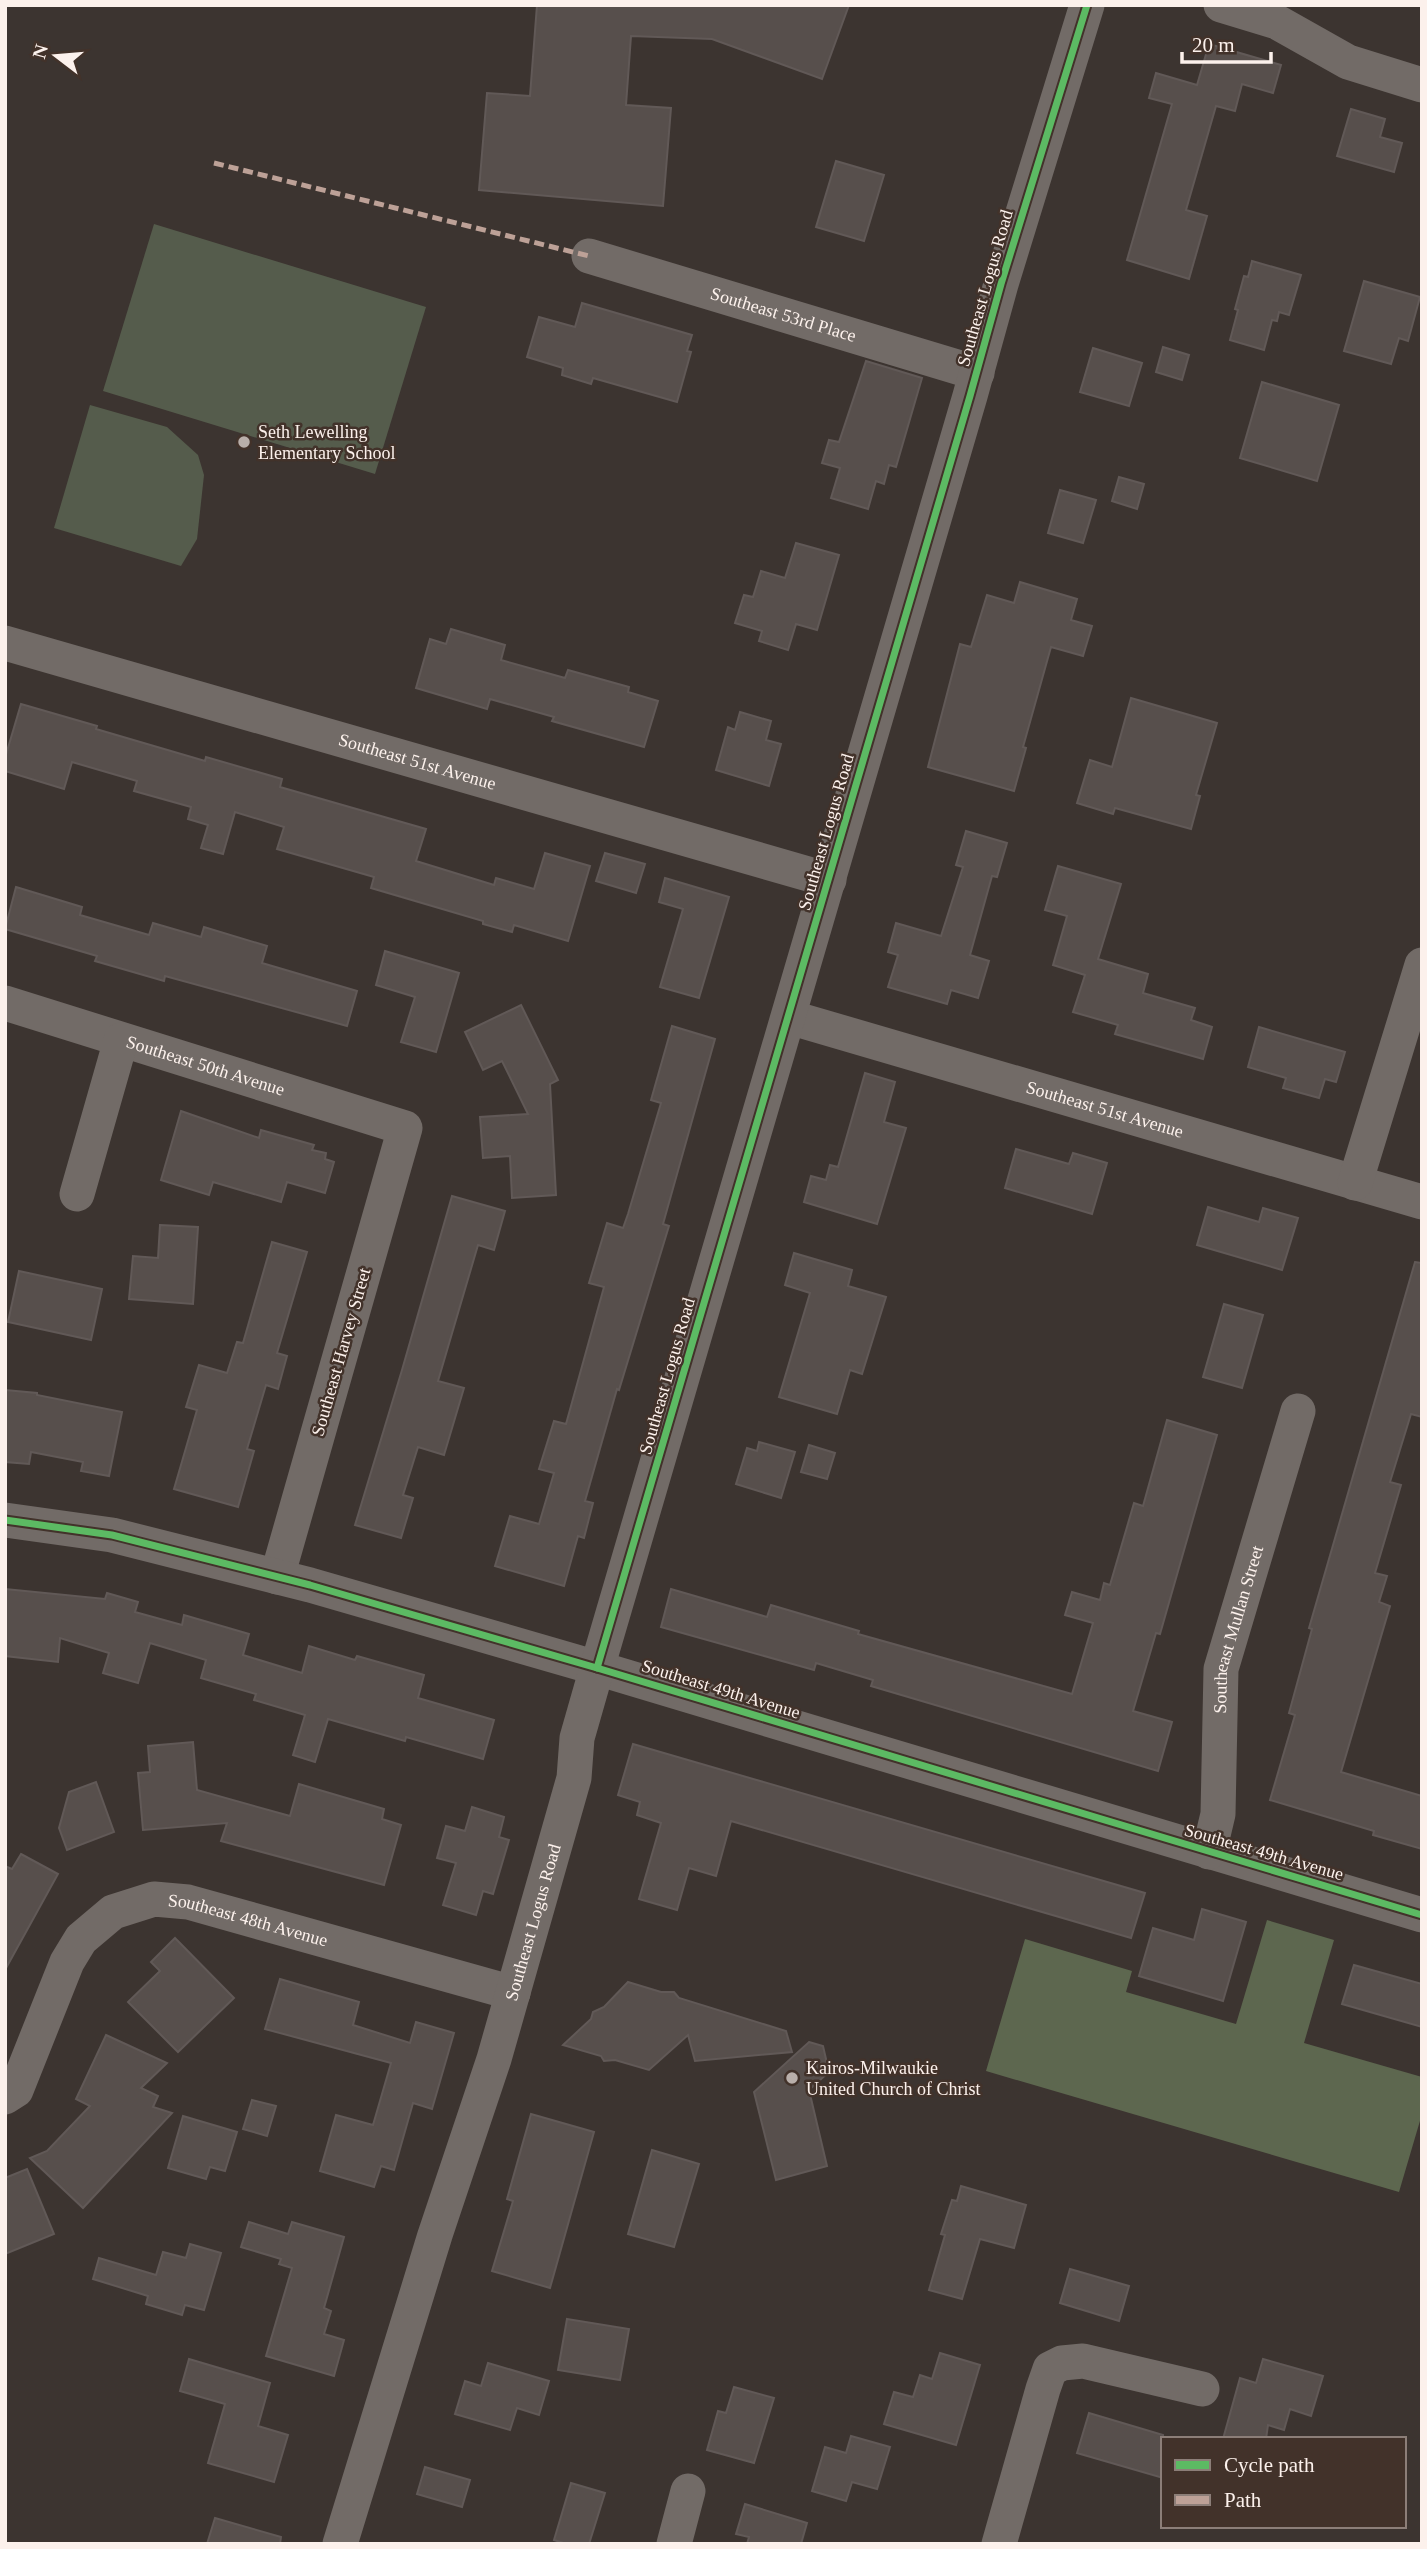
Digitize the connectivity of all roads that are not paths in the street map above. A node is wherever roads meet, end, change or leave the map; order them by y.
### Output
1 (1087, 5) edge
2 (1221, 5) edge
3 (1422, 85) edge
4 (589, 256) dead end
5 (977, 373) junction
6 (5, 643) edge
7 (829, 880) junction
8 (1422, 965) edge
9 (5, 1003) edge
10 (789, 1017) junction
11 (121, 1040) junction
12 (405, 1128) joint
13 (1355, 1184) junction
14 (77, 1194) dead end
15 (1422, 1202) edge
16 (1297, 1411) dead end
17 (5, 1520) edge
18 (277, 1577) junction
19 (597, 1668) junction
20 (1209, 1852) junction
21 (1422, 1914) edge
22 (513, 1993) junction
23 (5, 2097) edge
24 (1202, 2389) dead end
25 (688, 2491) dead end
26 (340, 2544) edge
27 (674, 2544) edge
28 (999, 2544) edge

1 - 5 street, Southeast Logus Road
2 - 3 street
4 - 5 street, Southeast 53rd Place
5 - 7 street, Southeast Logus Road
6 - 7 street, Southeast 51st Avenue
7 - 10 street, Southeast Logus Road
8 - 13 street
9 - 11 street, Southeast 50th Avenue
10 - 13 street, Southeast 51st Avenue
10 - 19 street, Southeast Logus Road
11 - 12 street, Southeast 50th Avenue
11 - 14 street
12 - 18 street, Southeast Harvey Street
13 - 15 street, Southeast 51st Avenue
16 - 20 street, Southeast Mullan Street
17 - 18 street, Southeast 49th Avenue
18 - 19 street, Southeast 49th Avenue
19 - 20 street, Southeast 49th Avenue
19 - 22 street, Southeast Logus Road
20 - 21 street, Southeast 49th Avenue
22 - 23 street, Southeast 48th Avenue
22 - 26 street, Southeast Logus Road
24 - 28 street
25 - 27 street

